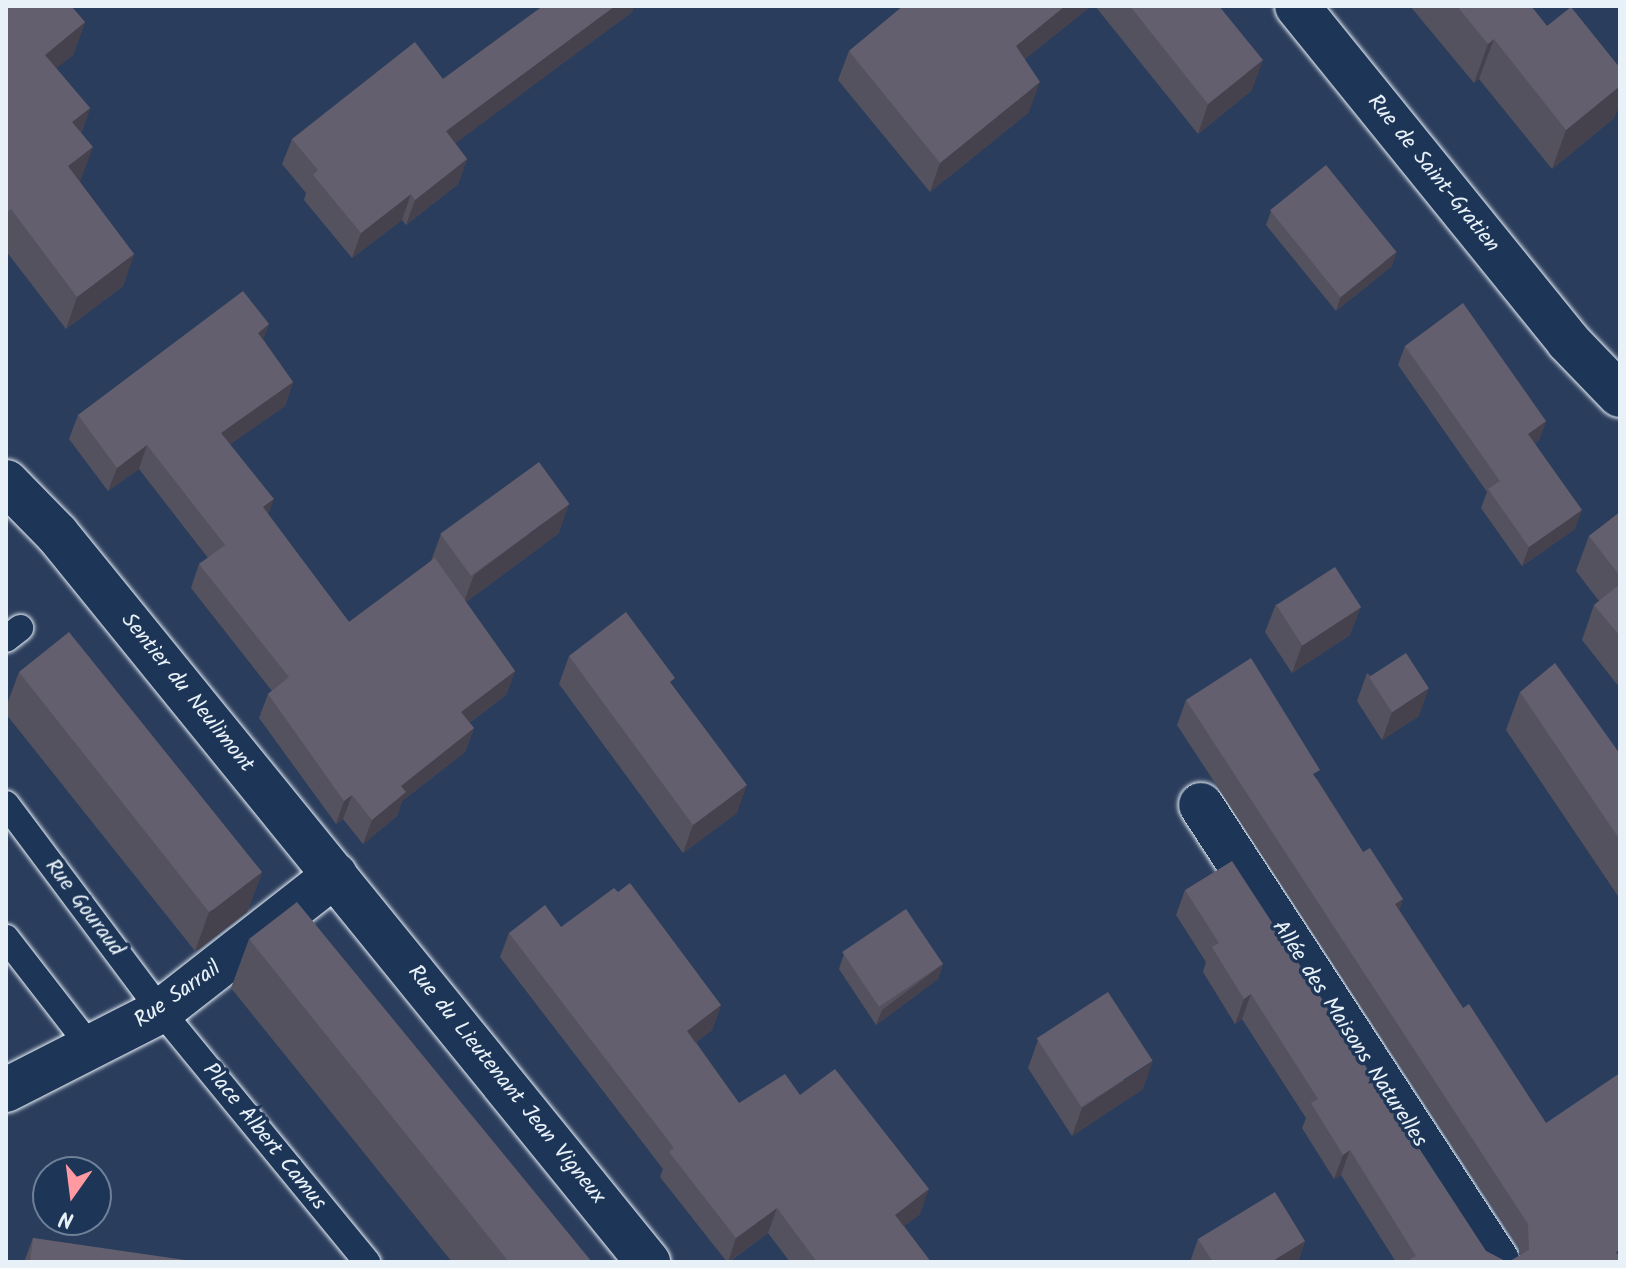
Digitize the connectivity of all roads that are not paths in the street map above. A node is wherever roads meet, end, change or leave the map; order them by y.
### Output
1 (1297, 6) edge
2 (1620, 395) edge
3 (6, 482) edge
4 (6, 804) edge
5 (1201, 805) dead end
6 (335, 875) junction
7 (363, 909) joint
8 (6, 938) edge
9 (161, 1011) junction
10 (93, 1050) junction
11 (6, 1090) edge
12 (367, 1262) edge
13 (648, 1262) edge
14 (1498, 1262) edge

1 - 2 street, Rue de Saint-Gratien
3 - 6 street, Sentier du Neulimont
4 - 9 lane, Rue Gouraud
5 - 14 street, Allée des Maisons Naturelles
6 - 7 street, Sentier du Neulimont
6 - 9 street, Rue Sarrail
7 - 13 street, Rue du Lieutenant Jean Vigneux
8 - 10 lane
9 - 10 street, Rue Sarrail
9 - 12 lane, Place Albert Camus
10 - 11 street, Rue Sarrail

